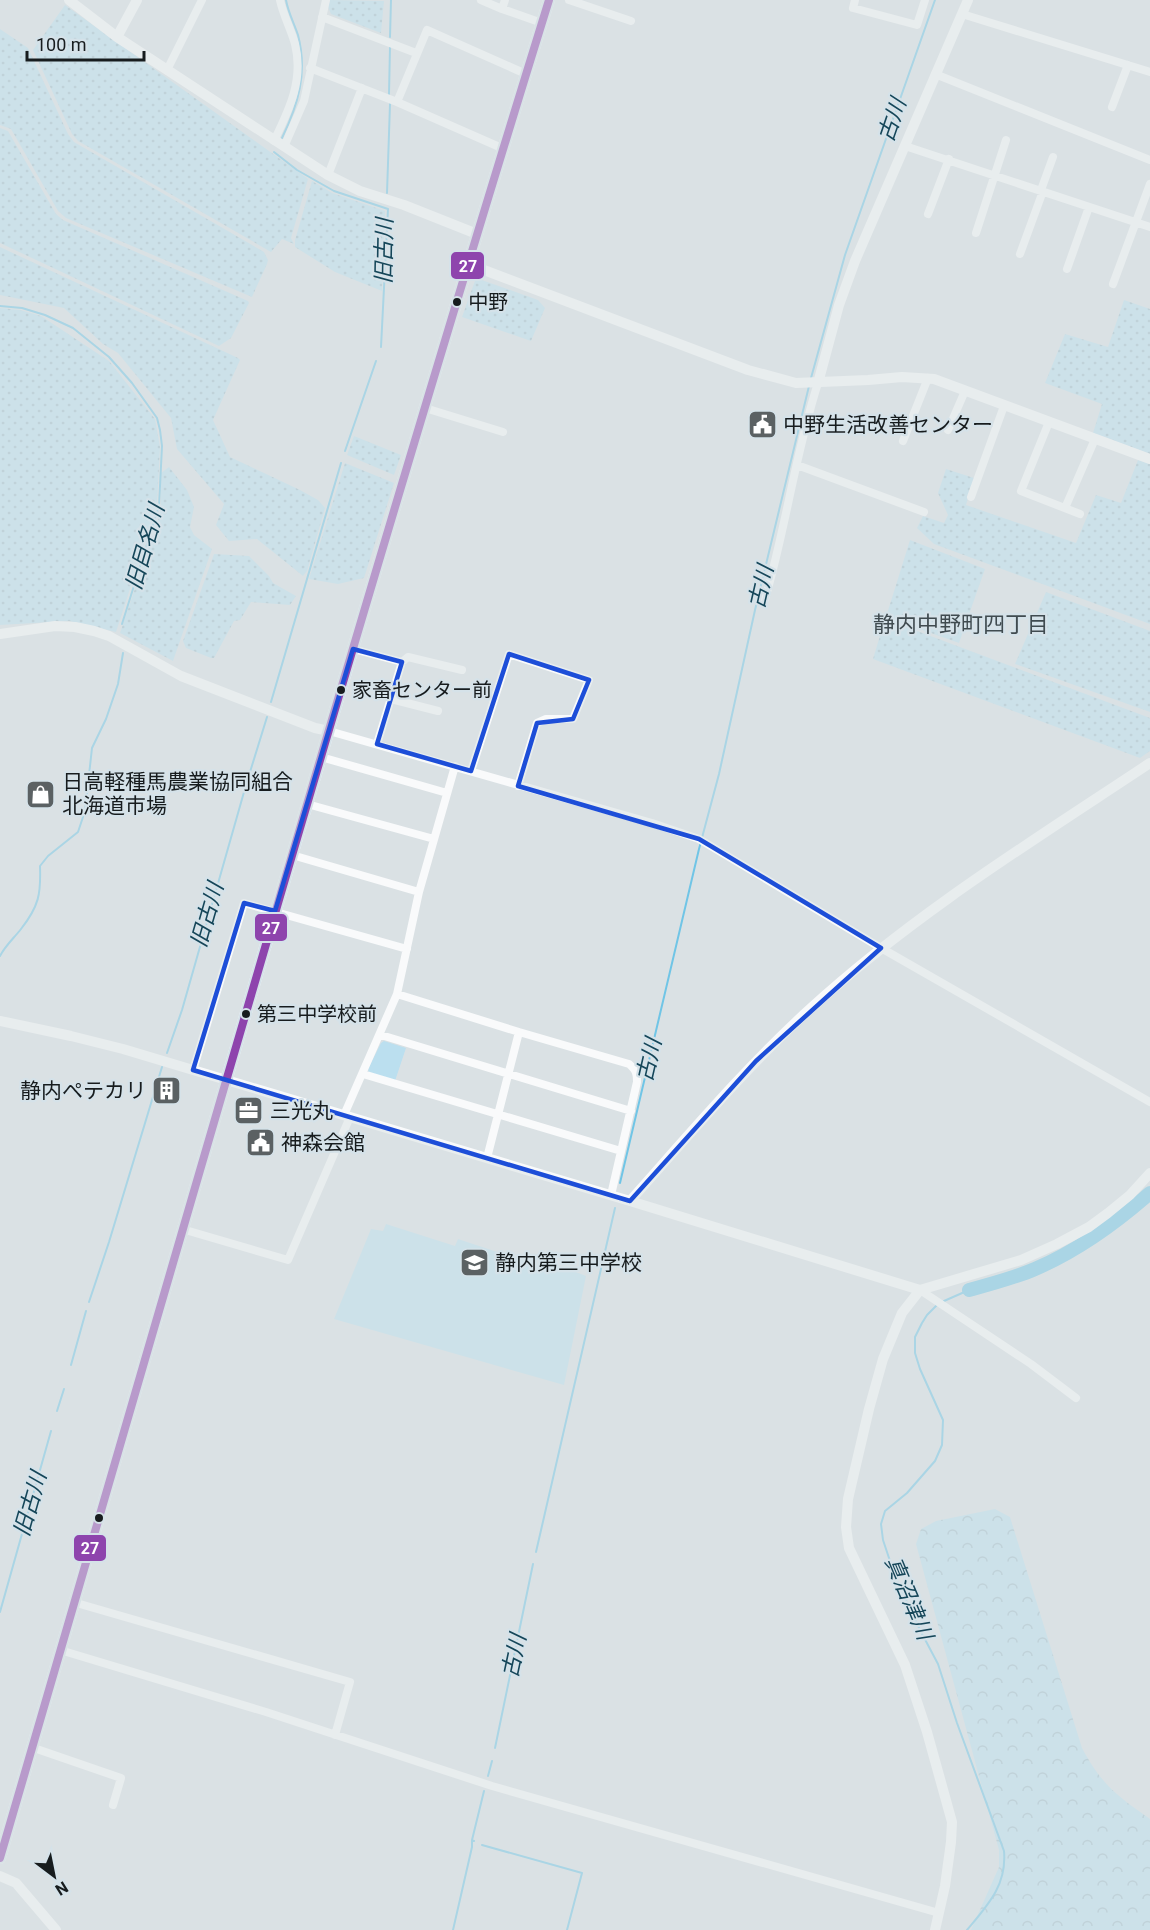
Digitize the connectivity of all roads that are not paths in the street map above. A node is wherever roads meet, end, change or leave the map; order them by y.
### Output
1 (69, 0) edge
2 (137, 0) edge
3 (202, 0) edge
4 (272, 0) edge
5 (326, 0) edge
6 (481, 0) edge
7 (549, 0) edge
8 (569, 0) edge
9 (855, 0) edge
10 (925, 0) edge
11 (968, 0) edge
12 (280, 2) edge
13 (503, 4) edge
14 (962, 14) junction
15 (322, 16) junction
16 (631, 21) dead end
17 (542, 23) junction
18 (117, 37) junction
19 (416, 53) junction
20 (1128, 65) junction
21 (310, 68) junction
22 (167, 70) junction
23 (1150, 72) edge
24 (526, 74) junction
25 (935, 74) junction
26 (362, 88) junction
27 (397, 102) junction
28 (1112, 107) dead end
29 (1006, 140) dead end
30 (279, 144) junction
31 (905, 146) junction
32 (504, 149) junction
33 (1053, 157) dead end
34 (949, 159) junction
35 (1150, 160) edge
36 (328, 175) junction
37 (995, 175) junction
38 (1150, 184) edge
39 (1042, 191) junction
40 (1089, 207) junction
41 (928, 214) dead end
42 (1137, 223) junction
43 (1150, 228) edge
44 (976, 232) dead end
45 (477, 234) junction
46 (1020, 254) dead end
47 (468, 264) junction
48 (1067, 269) dead end
49 (1113, 284) dead end
50 (928, 378) junction
51 (818, 383) junction
52 (965, 391) junction
53 (1004, 406) junction
54 (425, 408) junction
55 (1049, 422) junction
56 (948, 430) dead end
57 (503, 432) dead end
58 (1095, 439) junction
59 (903, 441) dead end
60 (1150, 459) edge
61 (797, 465) junction
62 (971, 497) dead end
63 (1065, 508) junction
64 (924, 512) dead end
65 (1080, 514) dead end
66 (765, 598) dead end
67 (0, 634) edge
68 (353, 649) junction
69 (402, 662) junction
70 (462, 669) dead end
71 (391, 699) junction
72 (438, 711) dead end
73 (329, 731) junction
74 (377, 744) junction
75 (321, 757) junction
76 (1150, 763) edge
77 (455, 766) junction
78 (471, 771) junction
79 (518, 786) junction
80 (447, 793) junction
81 (307, 804) junction
82 (434, 839) junction
83 (292, 855) junction
84 (419, 892) junction
85 (275, 911) junction
86 (881, 948) junction
87 (407, 949) junction
88 (397, 994) junction
89 (0, 1021) edge
90 (519, 1032) junction
91 (381, 1035) junction
92 (193, 1070) junction
93 (508, 1073) junction
94 (363, 1074) junction
95 (225, 1080) junction
96 (1150, 1102) edge
97 (631, 1111) junction
98 (498, 1114) junction
99 (347, 1116) junction
100 (621, 1151) junction
101 (487, 1158) junction
102 (1150, 1173) edge
103 (611, 1195) junction
104 (630, 1201) junction
105 (182, 1229) junction
106 (920, 1290) junction
107 (1076, 1398) dead end
108 (73, 1602) junction
109 (60, 1650) junction
110 (335, 1735) junction
111 (32, 1748) junction
112 (113, 1805) dead end
113 (0, 1857) edge
114 (0, 1876) edge
115 (939, 1913) junction
116 (56, 1930) edge
117 (935, 1930) edge

1 - 18 street
2 - 18 street
3 - 22 street
4 - 12 street
5 - 15 street
6 - 13 street
7 - 17 main road
8 - 16 street
9 - 10 street
11 - 14 street
12 - 30 street
13 - 17 street
14 - 20 street
14 - 25 street
15 - 19 street
15 - 21 street
17 - 24 main road
18 - 22 street
19 - 24 street
19 - 27 street
20 - 23 street
20 - 28 street
21 - 26 street
21 - 30 street
22 - 30 street
24 - 32 main road
25 - 31 street
25 - 35 street
26 - 27 street
26 - 36 street
27 - 32 street
29 - 37 street
30 - 36 street
31 - 34 street
31 - 51 street
32 - 45 main road
33 - 39 street
34 - 37 street
34 - 41 street
36 - 45 street
37 - 39 street
37 - 44 street
38 - 42 street
39 - 40 street
39 - 46 street
40 - 42 street
40 - 48 street
42 - 43 street
42 - 49 street
45 - 47 main road
47 - 51 street
47 - 54 main road
50 - 51 street
50 - 52 street
50 - 59 street
51 - 61 street
52 - 53 street
52 - 56 street
53 - 55 street
53 - 62 street
54 - 57 street
54 - 68 main road
55 - 58 street
55 - 63 street
58 - 60 street
58 - 63 street
61 - 64 street
61 - 66 street
63 - 65 street
67 - 73 street
68 - 69 street
68 - 73 main road
69 - 70 street
69 - 71 street
71 - 72 street
71 - 74 street
73 - 74 street
73 - 75 main road
74 - 77 street
75 - 80 street
75 - 81 main road
76 - 86 street
77 - 78 street
77 - 80 street
78 - 79 street
78 - 79 street
79 - 86 street
80 - 82 street
81 - 82 street
81 - 83 main road
82 - 84 street
83 - 84 street
83 - 85 main road
84 - 87 street
85 - 87 street
85 - 92 street
85 - 95 main road
86 - 96 street
86 - 104 street
87 - 88 street
88 - 90 street
88 - 91 street
89 - 92 street
90 - 93 street
90 - 97 street
91 - 93 street
91 - 94 street
92 - 95 street
93 - 97 street
93 - 98 street
94 - 98 street
94 - 99 street
95 - 99 street
95 - 105 main road
97 - 100 street
98 - 100 street
98 - 101 street
99 - 101 street
99 - 105 street
100 - 103 street
101 - 103 street
102 - 106 street
103 - 104 street
104 - 106 street
105 - 108 main road
106 - 107 street
106 - 115 street
108 - 109 main road
108 - 110 street
109 - 110 street
109 - 111 main road
110 - 115 street
111 - 112 street
111 - 113 main road
114 - 116 street
115 - 117 street

